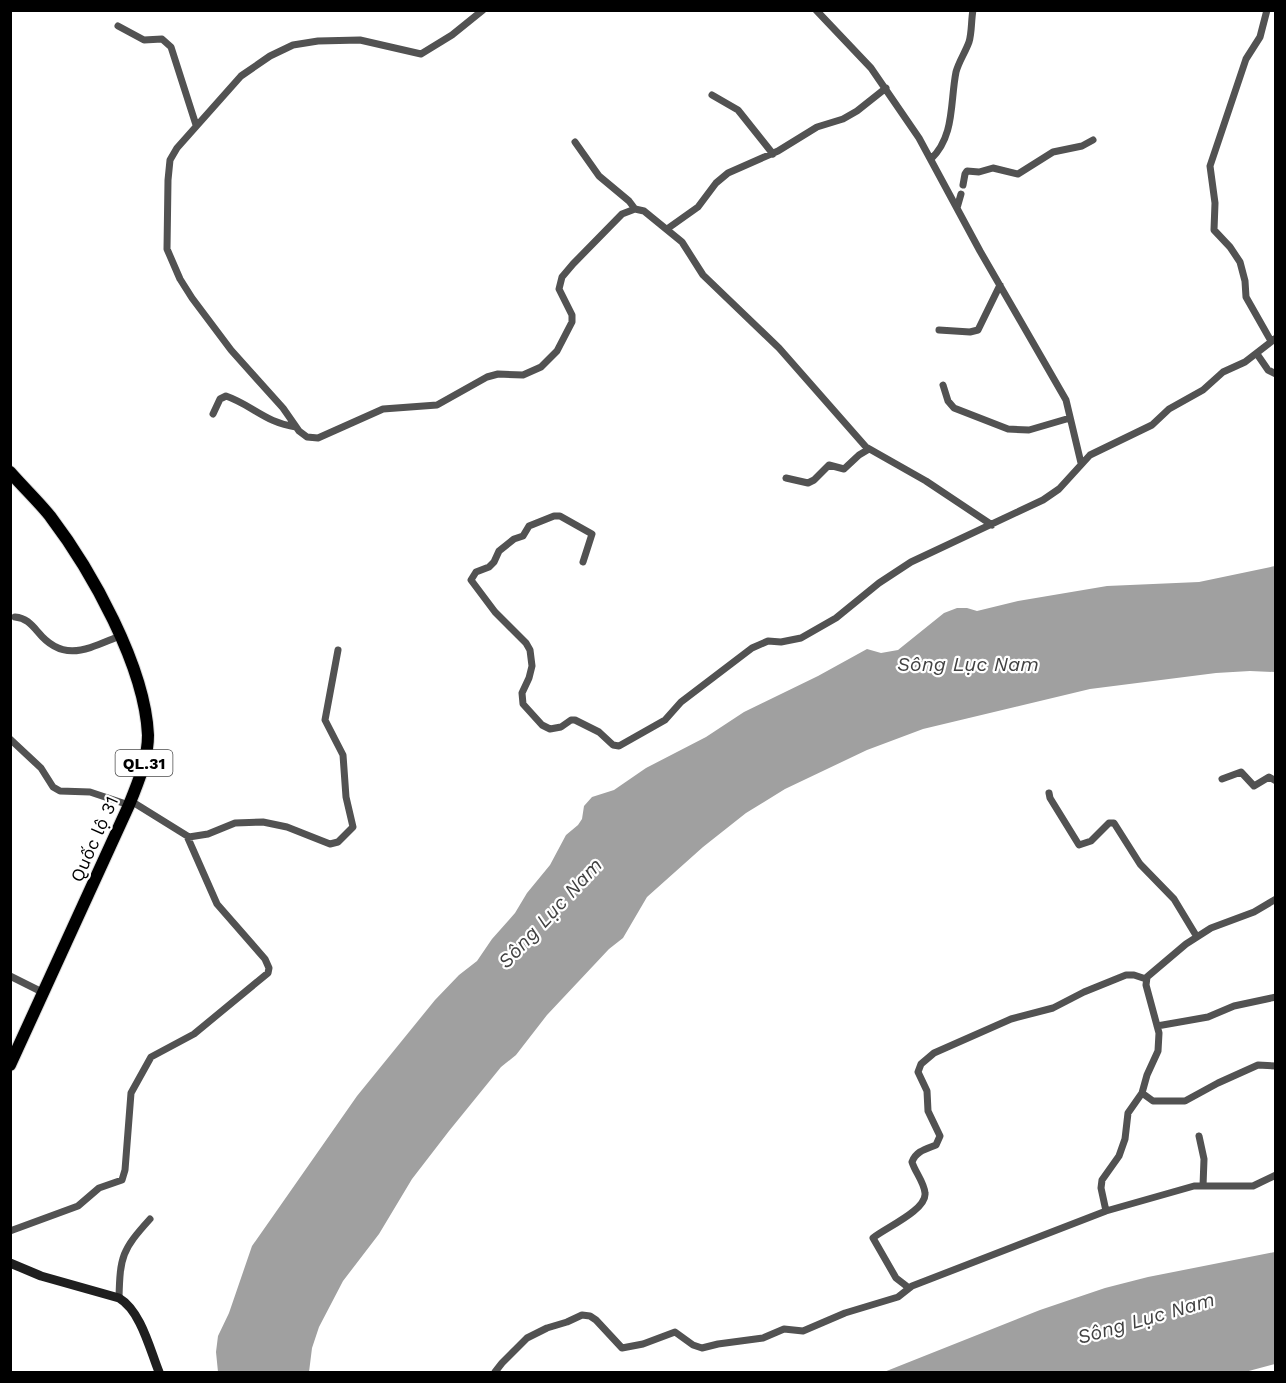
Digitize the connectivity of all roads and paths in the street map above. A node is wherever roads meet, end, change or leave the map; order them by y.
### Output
1 (483, 10) edge
2 (816, 10) edge
3 (974, 10) edge
4 (1267, 10) edge
5 (118, 26) dead end
6 (886, 88) junction
7 (712, 95) dead end
8 (196, 125) junction
9 (1094, 140) dead end
10 (575, 142) dead end
11 (773, 154) junction
12 (931, 159) junction
13 (963, 184) dead end
14 (961, 194) dead end
15 (957, 208) junction
16 (635, 209) junction
17 (668, 229) junction
18 (1000, 285) junction
19 (939, 330) dead end
20 (1273, 339) edge
21 (1257, 354) junction
22 (1275, 374) edge
23 (943, 385) dead end
24 (213, 414) dead end
25 (1070, 418) junction
26 (296, 427) junction
27 (869, 449) junction
28 (1081, 463) junction
29 (10, 472) edge
30 (786, 478) dead end
31 (992, 525) junction
32 (583, 562) dead end
33 (15, 617) dead end
34 (120, 636) junction
35 (338, 650) dead end
36 (10, 739) edge
37 (1222, 779) dead end
38 (1275, 781) edge
39 (1049, 793) dead end
40 (130, 803) junction
41 (187, 836) junction
42 (1275, 899) edge
43 (1197, 937) junction
44 (10, 976) edge
45 (1146, 979) junction
46 (44, 993) junction
47 (1275, 997) edge
48 (1157, 1026) junction
49 (10, 1065) edge
50 (1275, 1066) edge
51 (1142, 1093) junction
52 (1199, 1136) dead end
53 (1275, 1175) edge
54 (1203, 1186) junction
55 (1106, 1211) junction
56 (150, 1219) dead end
57 (10, 1231) edge
58 (10, 1263) edge
59 (909, 1288) junction
60 (119, 1298) junction
61 (159, 1372) edge
62 (495, 1372) edge

1 - 8 street
2 - 6 street
3 - 12 street
4 - 20 street
5 - 8 street
6 - 11 street
6 - 12 street
7 - 11 street
8 - 26 street
9 - 13 street
10 - 16 street
11 - 17 street
12 - 15 street
14 - 15 street
15 - 18 street
16 - 17 street
16 - 26 street
17 - 27 street
18 - 19 street
18 - 25 street
20 - 21 street
21 - 22 street
21 - 28 street
23 - 25 street
24 - 26 street
25 - 28 street
27 - 30 street
27 - 31 street
28 - 31 street
29 - 34 highway, Quốc lộ 31 / QL.31
31 - 32 street
33 - 34 street
34 - 40 highway, Quốc lộ 31 / QL.31
35 - 41 street
36 - 40 street
37 - 38 street
39 - 43 street
40 - 41 street
40 - 46 highway, Quốc lộ 31 / QL.31
41 - 57 street
42 - 43 street
43 - 45 street
44 - 46 street
45 - 48 street
45 - 59 street
46 - 49 highway, Quốc lộ 31 / QL.31
47 - 48 street
48 - 51 street
50 - 51 street
51 - 55 street
52 - 54 street
53 - 54 street
54 - 55 street
55 - 59 street
56 - 60 street
58 - 60 street
59 - 62 street
60 - 61 street

